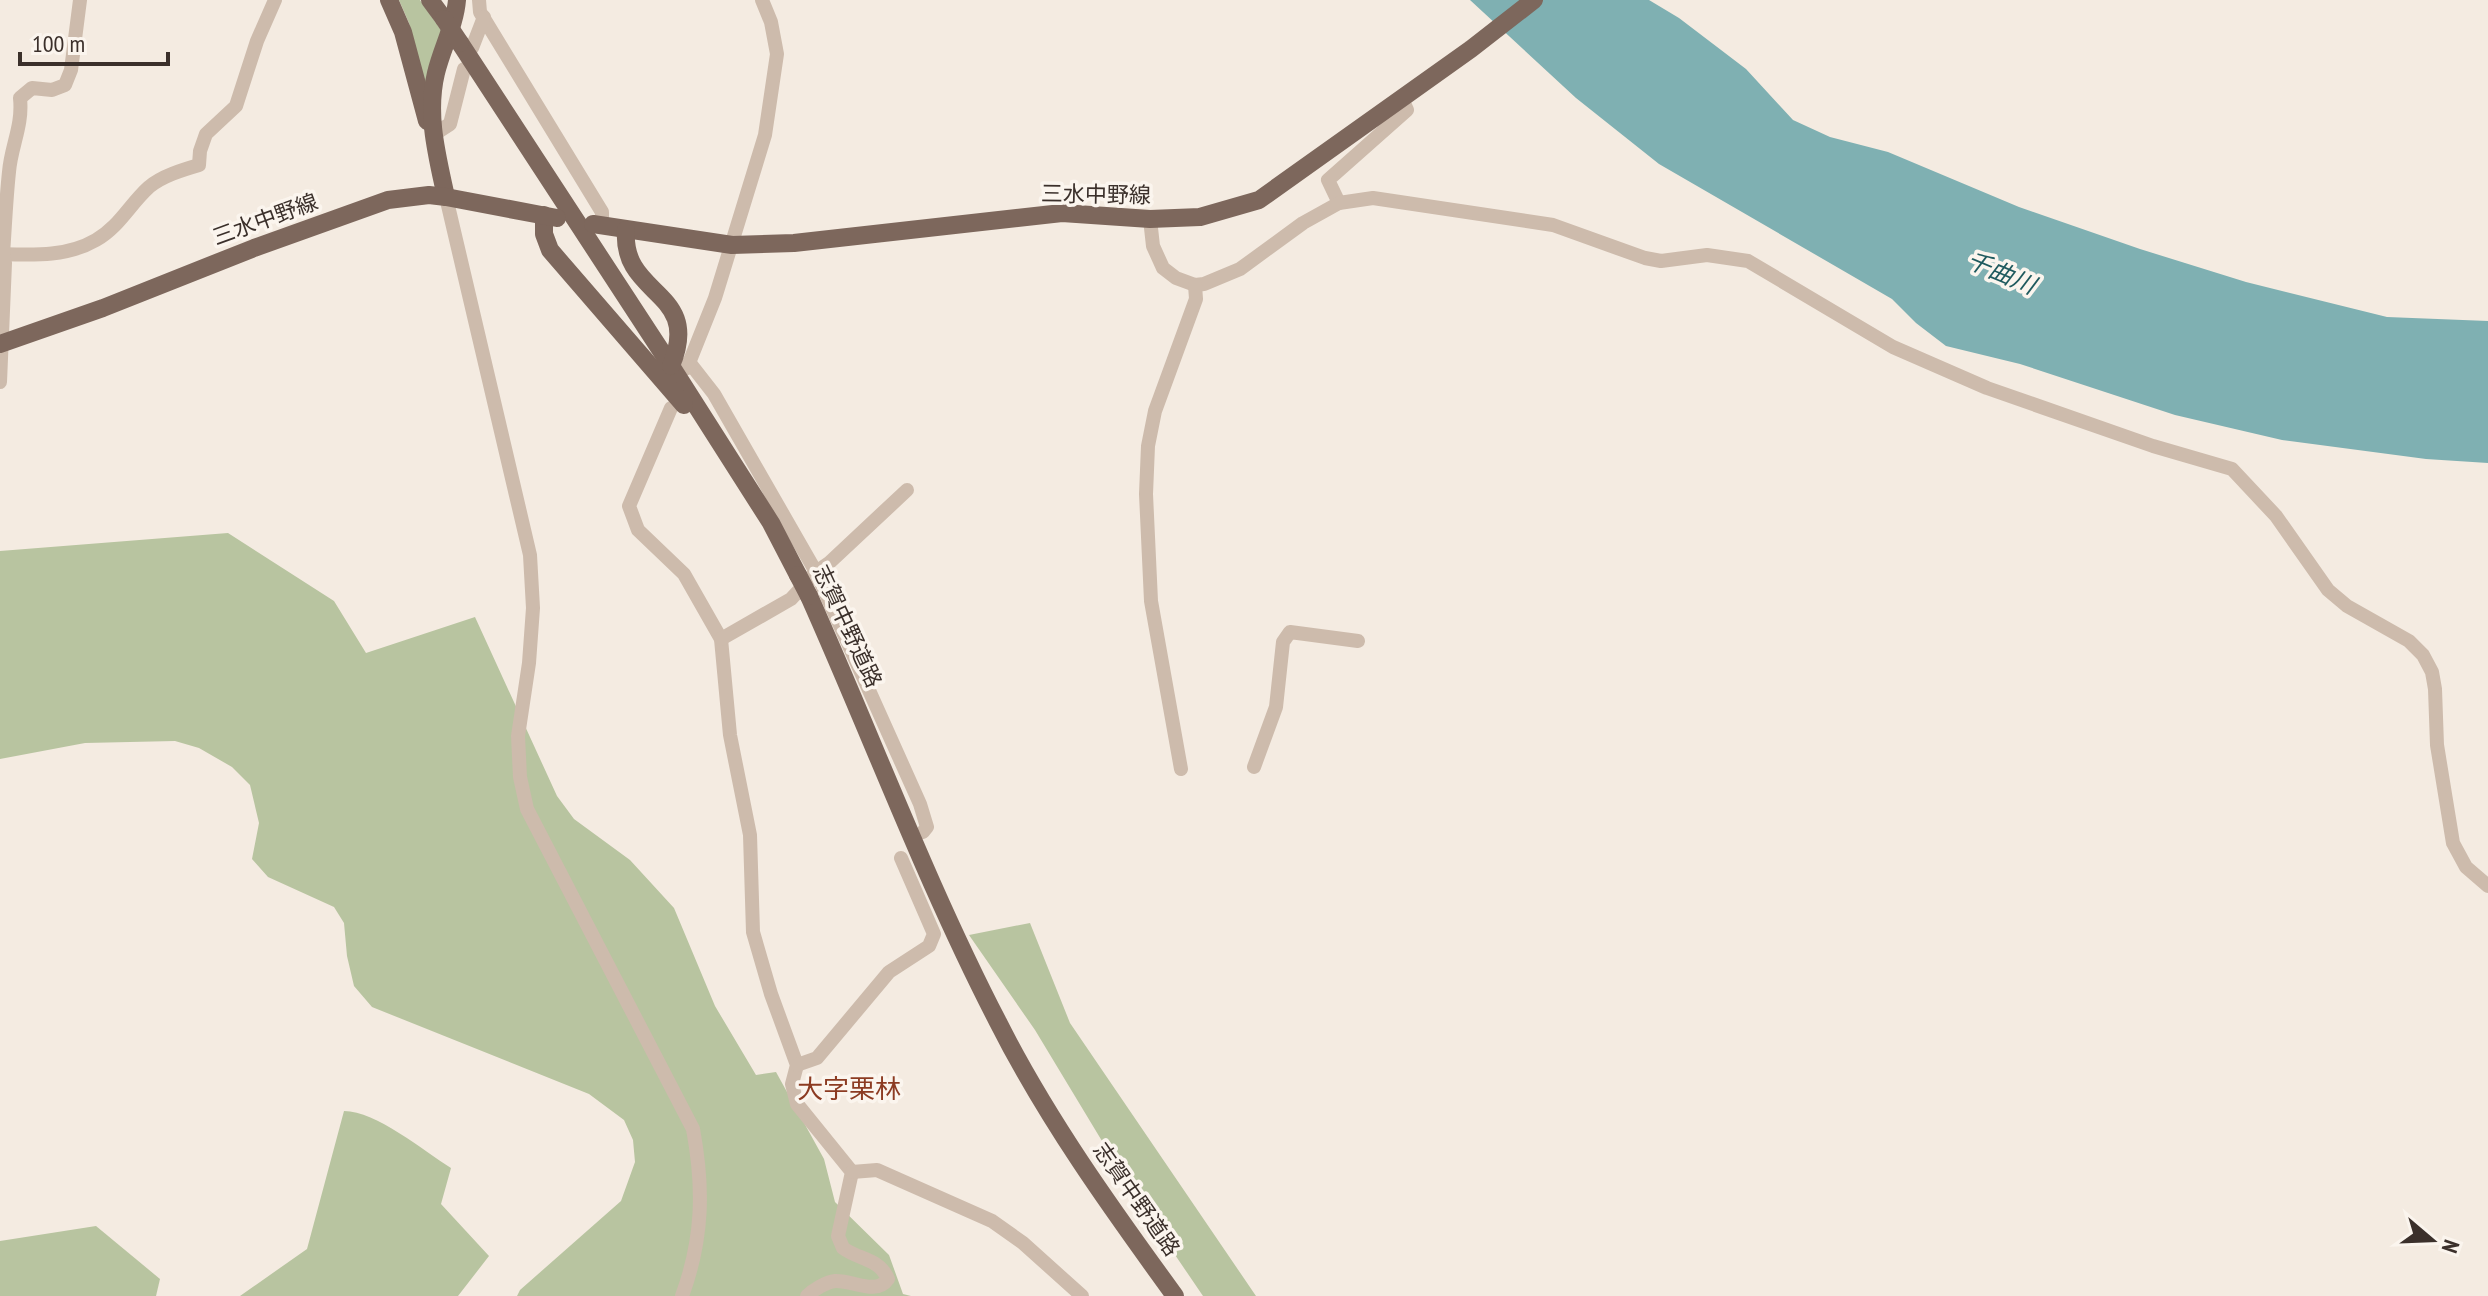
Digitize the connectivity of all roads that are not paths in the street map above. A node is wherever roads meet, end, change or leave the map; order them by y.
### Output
1 (80, 0) edge
2 (275, 0) edge
3 (389, 0) edge
4 (430, 0) edge
5 (457, 0) edge
6 (762, 0) edge
7 (1534, 0) edge
8 (482, 11) edge
9 (466, 45) junction
10 (464, 69) dead end
11 (1402, 99) junction
12 (433, 135) junction
13 (4, 168) edge
14 (446, 197) junction
15 (1339, 203) junction
16 (1150, 219) junction
17 (598, 225) joint
18 (626, 230) junction
19 (732, 245) junction
20 (2, 254) edge
21 (1195, 285) junction
22 (1, 344) edge
23 (682, 367) junction
24 (0, 382) edge
25 (671, 408) dead end
26 (726, 452) junction
27 (907, 490) dead end
28 (807, 573) junction
29 (721, 639) junction
30 (1358, 641) dead end
31 (1254, 767) dead end
32 (1181, 769) dead end
33 (923, 832) dead end
34 (901, 858) dead end
35 (2488, 886) edge
36 (797, 1065) junction
37 (852, 1172) junction
38 (682, 1296) edge
39 (807, 1296) edge
40 (1082, 1296) edge
41 (1175, 1296) edge

1 - 13 street
2 - 20 street
3 - 12 main road
4 - 9 main road, 志賀中野道路, bridge
5 - 12 main road
6 - 19 street
7 - 11 main road, 三水中野線
8 - 9 street
8 - 17 street
9 - 23 main road, 志賀中野道路
10 - 12 street
11 - 15 street
11 - 16 main road, 三水中野線
12 - 14 main road
13 - 20 street
14 - 22 main road, 三水中野線
14 - 26 main road, 三水中野線
14 - 38 street
15 - 21 street
15 - 35 street
16 - 19 main road, 三水中野線
16 - 21 street
17 - 18 main road, 三水中野線
18 - 19 main road, 三水中野線
18 - 23 main road
19 - 23 street
20 - 22 street
21 - 32 street
22 - 24 street
23 - 26 main road, 志賀中野道路
23 - 28 street
25 - 29 street
26 - 28 main road, 志賀中野道路
27 - 28 street
28 - 29 street
28 - 33 street
28 - 41 main road, 志賀中野道路, bridge
29 - 36 street
30 - 31 street
34 - 36 street
36 - 37 street
37 - 39 street
37 - 40 street

